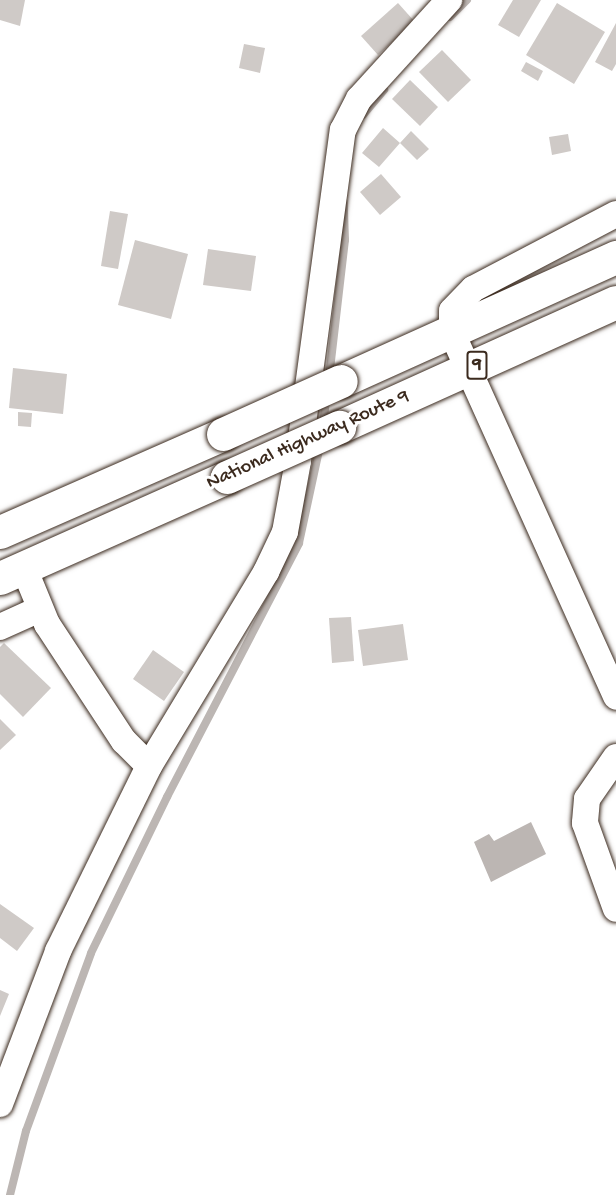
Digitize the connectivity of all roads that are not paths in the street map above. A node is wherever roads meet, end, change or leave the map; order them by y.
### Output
1 (449, 0) edge
2 (616, 214) edge
3 (616, 257) edge
4 (616, 302) edge
5 (452, 333) junction
6 (468, 369) junction
7 (0, 532) edge
8 (12, 573) edge
9 (40, 609) junction
10 (0, 627) edge
11 (616, 697) edge
12 (616, 757) edge
13 (149, 766) junction
14 (616, 909) edge
15 (0, 1104) edge

1 - 13 street
2 - 5 street
3 - 5 highway, National Highway Route 9 / 9
4 - 6 highway, National Highway Route 9 / 9
5 - 6 street
5 - 7 highway, National Highway Route 9 / 9, bridge
6 - 8 highway, National Highway Route 9 / 9, bridge
6 - 11 street
8 - 9 street
9 - 10 street
9 - 13 street
12 - 14 street
13 - 15 street

